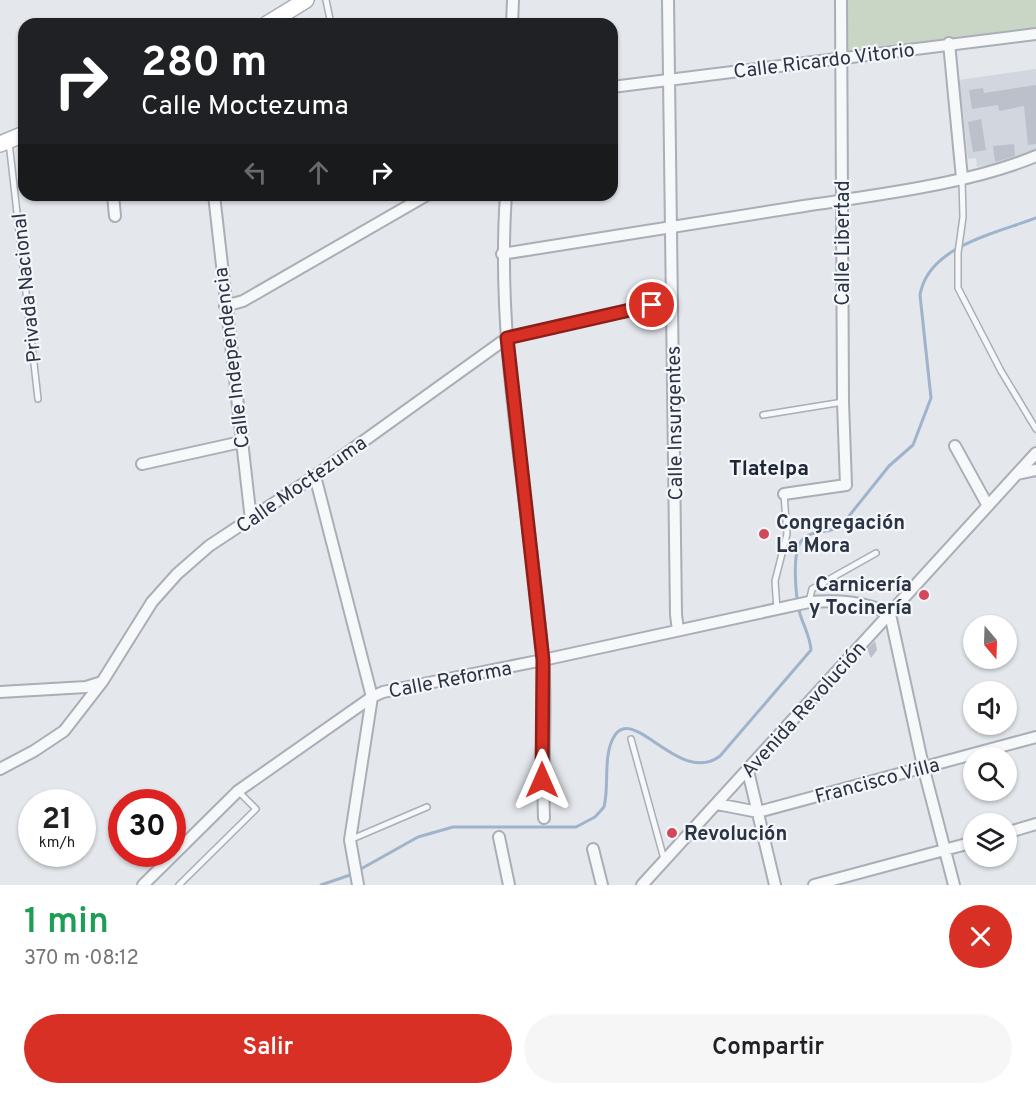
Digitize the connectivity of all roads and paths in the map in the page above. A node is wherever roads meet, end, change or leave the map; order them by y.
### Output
1 (306, 0) edge
2 (326, 0) edge
3 (513, 0) edge
4 (668, 0) edge
5 (841, 0) edge
6 (277, 18) edge
7 (330, 18) edge
8 (512, 18) edge
9 (1036, 34) edge
10 (949, 43) junction
11 (842, 57) junction
12 (669, 80) junction
13 (618, 86) edge
14 (18, 136) edge
15 (4, 142) edge
16 (1036, 156) edge
17 (962, 178) junction
18 (842, 200) junction
19 (114, 201) edge
20 (215, 201) edge
21 (418, 201) edge
22 (506, 201) edge
23 (116, 216) dead end
24 (671, 226) junction
25 (502, 255) junction
26 (672, 300) junction
27 (225, 306) junction
28 (507, 338) junction
29 (38, 399) dead end
30 (843, 402) junction
31 (763, 415) dead end
32 (1036, 429) edge
33 (241, 442) junction
34 (955, 446) dead end
35 (1036, 453) edge
36 (142, 464) dead end
37 (1036, 470) edge
38 (1017, 474) junction
39 (315, 476) junction
40 (784, 494) joint
41 (988, 506) junction
42 (251, 520) junction
43 (876, 553) dead end
44 (810, 602) junction
45 (777, 610) junction
46 (890, 614) junction
47 (678, 630) junction
48 (543, 660) junction
49 (102, 682) junction
50 (0, 693) edge
51 (372, 697) junction
52 (1036, 737) edge
53 (631, 739) dead end
54 (923, 766) junction
55 (0, 769) edge
56 (748, 771) junction
57 (238, 791) junction
58 (717, 804) junction
59 (427, 807) dead end
60 (758, 813) junction
61 (544, 818) dead end
62 (1036, 825) edge
63 (1017, 830) edge
64 (499, 837) dead end
65 (350, 840) junction
66 (963, 845) edge
67 (593, 849) dead end
68 (945, 850) junction
69 (664, 859) junction
70 (357, 882) edge
71 (143, 885) edge
72 (179, 885) edge
73 (509, 885) edge
74 (602, 885) edge
75 (642, 885) edge
76 (775, 885) edge
77 (814, 885) edge
78 (954, 885) edge

1 - 6 street
2 - 7 lane
3 - 8 street
4 - 12 street, Calle Insurgentes
5 - 11 street, Calle Libertad
9 - 10 street, Calle Ricardo Vitorio
10 - 11 street, Calle Ricardo Vitorio
10 - 17 street
11 - 12 street, Calle Ricardo Vitorio
11 - 18 street, Calle Libertad
12 - 13 street, Calle Ricardo Vitorio
12 - 24 street, Calle Insurgentes
14 - 15 street
15 - 29 lane, Privada Nacional
16 - 17 street
17 - 18 street
17 - 32 lane
18 - 24 street
18 - 30 street, Calle Libertad
19 - 23 street
20 - 27 street, Calle Independencia
21 - 27 street
22 - 25 street
24 - 25 street
24 - 26 street, Calle Insurgentes
25 - 28 street
26 - 28 street, Calle Moctezuma
26 - 47 street, Calle Insurgentes
27 - 33 street, Calle Independencia
28 - 39 street, Calle Moctezuma
28 - 48 street
30 - 31 lane
30 - 40 street, Calle Libertad
33 - 36 street
33 - 42 street, Calle Independencia
34 - 41 street
35 - 38 street, Avenida Revolución
37 - 38 street
38 - 41 street, Avenida Revolución
39 - 42 street, Calle Moctezuma
39 - 51 street
40 - 45 lane
41 - 46 street, Avenida Revolución
42 - 49 street, Calle Moctezuma
43 - 44 lane
44 - 45 street, Calle Reforma
44 - 46 street, Calle Reforma
45 - 47 street, Calle Reforma
46 - 54 street
46 - 56 street, Avenida Revolución
47 - 48 street, Calle Reforma
48 - 51 street, Calle Reforma
48 - 61 street
49 - 50 street
49 - 55 street, Calle Moctezuma
51 - 57 street, Calle Reforma
51 - 65 street
52 - 54 street, Francisco Villa
53 - 69 lane
54 - 60 street, Francisco Villa
54 - 68 street
56 - 58 street, Avenida Revolución
56 - 60 street
57 - 71 street, Calle Reforma
57 - 72 lane
58 - 60 street, Francisco Villa
58 - 69 street, Avenida Revolución
59 - 65 lane
60 - 76 street
62 - 63 street
64 - 73 street
65 - 70 street
66 - 68 street
67 - 74 street
68 - 77 street
68 - 78 street
69 - 75 street, Avenida Revolución

